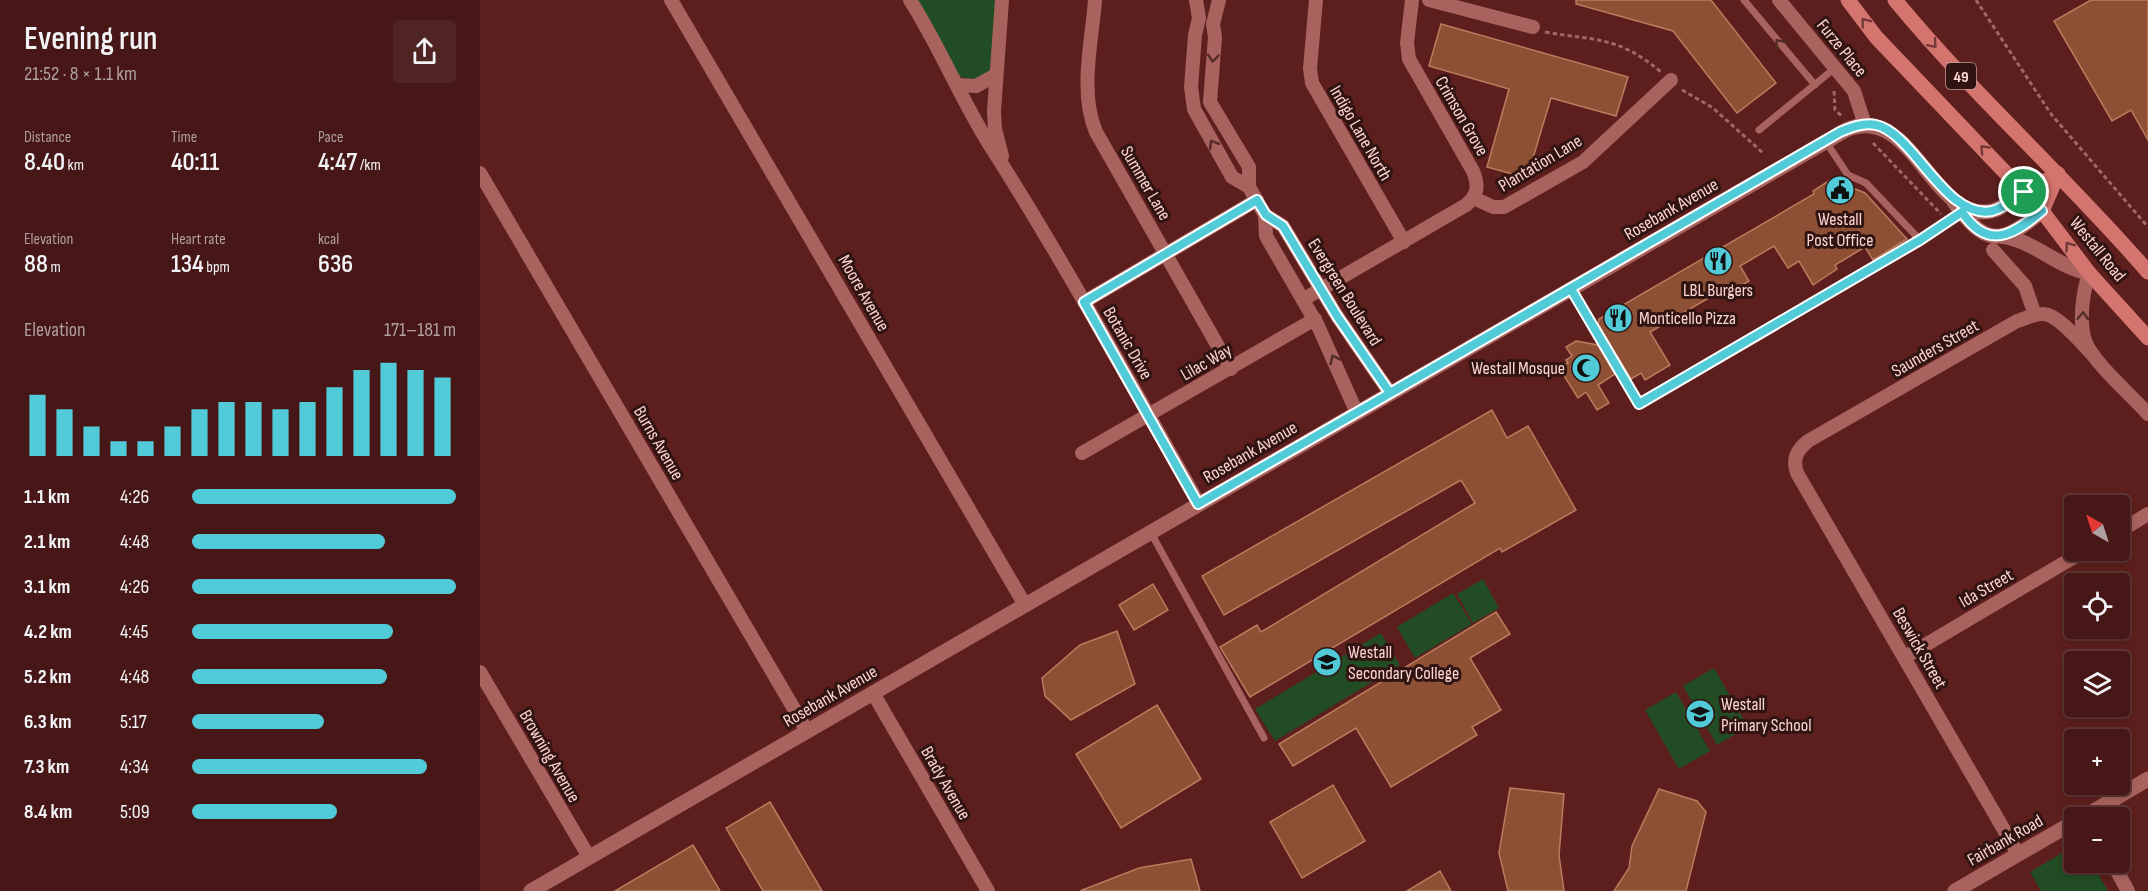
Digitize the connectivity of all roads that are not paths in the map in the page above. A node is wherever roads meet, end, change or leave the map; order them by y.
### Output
1 (671, 0) edge
2 (910, 0) edge
3 (1002, 0) edge
4 (1095, 0) edge
5 (1196, 0) edge
6 (1219, 0) edge
7 (1316, 0) edge
8 (1412, 0) edge
9 (1429, 0) edge
10 (1744, 0) edge
11 (1779, 0) edge
12 (1848, 0) edge
13 (1895, 0) edge
14 (1533, 27) dead end
15 (1836, 68) junction
16 (996, 75) junction
17 (1671, 80) dead end
18 (958, 85) junction
19 (1815, 85) junction
20 (1865, 125) junction
21 (1759, 130) dead end
22 (1825, 141) junction
23 (1006, 169) junction
24 (480, 173) edge
25 (2058, 174) junction
26 (1249, 187) junction
27 (1947, 192) junction
28 (2024, 192) junction
29 (1474, 198) junction
30 (1257, 200) junction
31 (2042, 211) junction
32 (1962, 212) junction
33 (1266, 215) junction
34 (1920, 240) junction
35 (1404, 242) junction
36 (1995, 243) junction
37 (1166, 254) junction
38 (2148, 272) edge
39 (2089, 273) junction
40 (1571, 289) junction
41 (1320, 290) junction
42 (1304, 299) junction
43 (1084, 302) junction
44 (2030, 317) junction
45 (1315, 319) junction
46 (2148, 338) edge
47 (2094, 356) junction
48 (1231, 369) junction
49 (1390, 393) junction
50 (1357, 413) junction
51 (2148, 414) edge
52 (1149, 416) junction
53 (1082, 453) dead end
54 (1794, 459) joint
55 (1198, 504) junction
56 (2148, 514) edge
57 (2130, 525) edge
58 (1150, 533) junction
59 (2067, 561) edge
60 (1025, 605) junction
61 (1905, 657) junction
62 (480, 672) edge
63 (873, 693) junction
64 (807, 731) junction
65 (1264, 738) dead end
66 (2148, 779) edge
67 (2101, 807) edge
68 (2064, 828) edge
69 (2018, 854) junction
70 (589, 857) junction
71 (2118, 873) edge
72 (531, 891) edge
73 (988, 891) edge
74 (1955, 891) edge
75 (2128, 891) edge

1 - 60 street, Moore Avenue
2 - 18 street, Botanic Drive
3 - 16 street, Botanic Drive
4 - 37 street, Summer Lane
26 -> 5 street, Evergreen Boulevard
6 -> 26 street, Evergreen Boulevard
7 - 35 street, Indigo Lane North
8 - 29 street, Crimson Grove
9 - 14 street
19 -> 10 lane
11 - 15 street, Furze Place
28 -> 12 main road, Westall Road / 49
13 -> 25 main road, Westall Road / 49
15 - 19 lane
15 - 20 street, Furze Place
16 - 18 street
16 - 23 street, Botanic Drive
17 - 29 street, Plantation Lane
18 - 23 street, Botanic Drive
19 - 21 lane
20 - 22 street, Rosebank Avenue
20 - 27 street
22 - 34 lane
22 - 40 street, Rosebank Avenue
23 - 43 street, Botanic Drive
24 - 64 street, Burns Avenue
25 - 28 main road
25 - 31 main road
25 - 38 main road, Westall Road / 49
26 - 30 street, Evergreen Boulevard
27 - 28 street
27 - 32 street
28 - 31 main road, Westall Road / 49
29 - 35 street
30 - 33 street, Evergreen Boulevard
30 - 37 street
31 - 36 street
39 -> 31 main road, Westall Road / 49
32 - 34 lane
32 - 36 street
33 - 41 street, Evergreen Boulevard
33 - 42 street, Evergreen Boulevard
34 - 40 lane
35 - 41 street
36 - 39 street
36 - 44 street
37 - 43 street
37 - 48 street, Summer Lane
39 - 46 main road, Westall Road / 49
47 -> 39 street
40 - 49 street, Rosebank Avenue
41 - 42 street
41 - 49 street, Evergreen Boulevard
42 - 45 street, Evergreen Boulevard
43 - 52 street, Botanic Drive
44 - 47 street
44 - 54 street, Saunders Street
45 - 48 street, Lilac Way
50 -> 45 street, Evergreen Boulevard
47 - 51 street
48 - 52 street, Lilac Way
49 - 50 street, Rosebank Avenue
50 - 55 street, Rosebank Avenue
52 - 53 street, Lilac Way
52 - 55 street, Botanic Drive
54 - 61 street, Beswick Street
55 - 58 street, Rosebank Avenue
56 - 57 street
58 - 60 street, Rosebank Avenue
58 - 65 lane
59 - 61 street, Ida Street
60 - 63 street, Rosebank Avenue
61 - 69 street, Beswick Street
62 - 70 street, Browning Avenue
63 - 64 street, Rosebank Avenue
63 - 73 street, Brady Avenue
64 - 70 street, Rosebank Avenue
66 - 67 street, Fairbank Road
68 - 69 street, Fairbank Road
69 - 74 street, Fairbank Road
70 - 72 street, Rosebank Avenue
71 - 75 street

